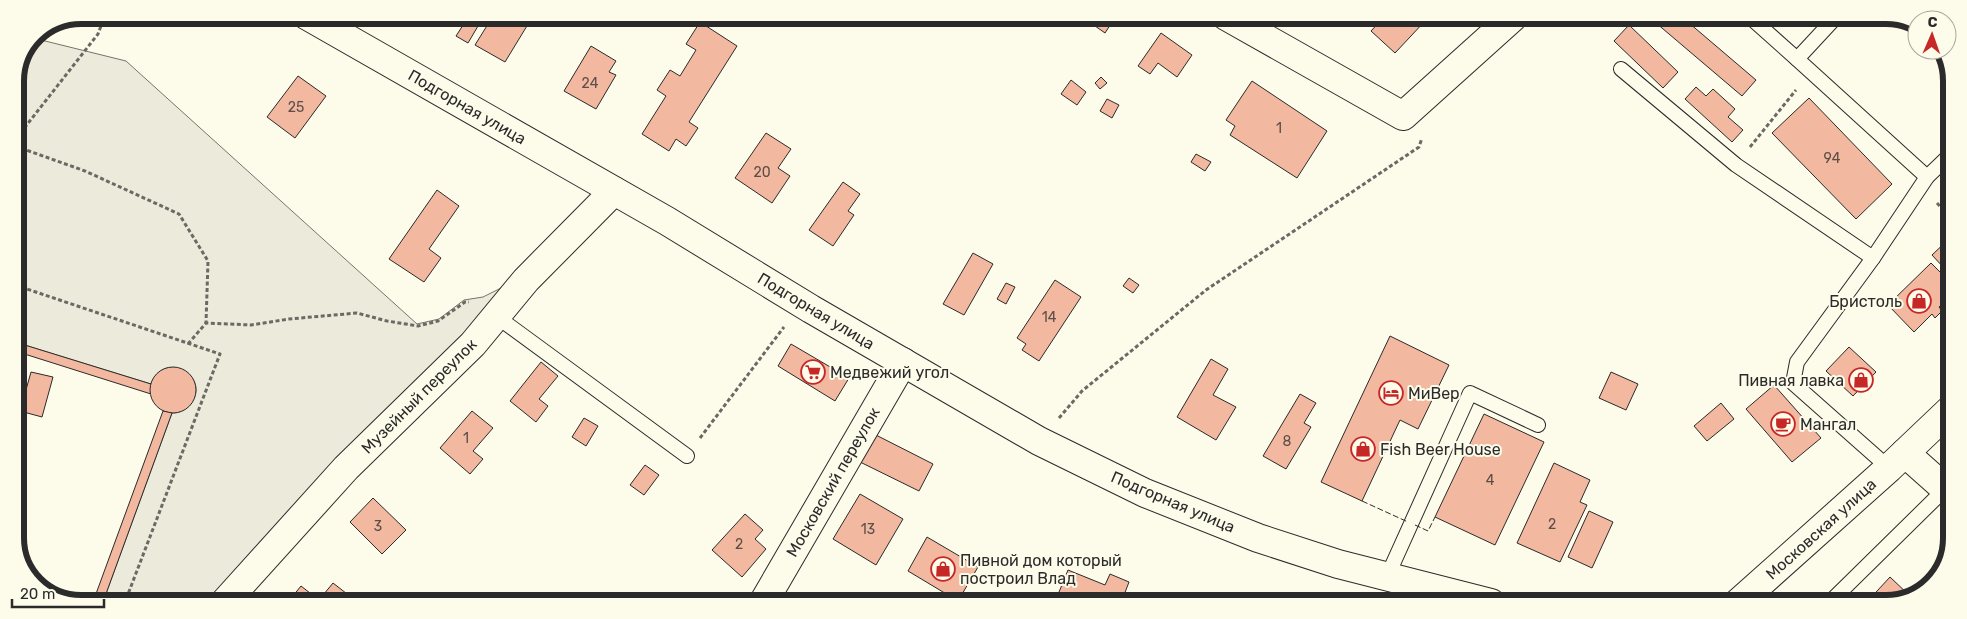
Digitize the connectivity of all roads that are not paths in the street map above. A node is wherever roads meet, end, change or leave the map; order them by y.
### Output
1 (322, 24) edge
2 (1240, 24) edge
3 (1505, 24) edge
4 (1758, 24) edge
5 (1830, 24) edge
6 (1797, 59) junction
7 (1621, 69) dead end
8 (1943, 163) edge
9 (1927, 178) junction
10 (614, 191) junction
11 (1873, 258) junction
12 (496, 316) junction
13 (903, 362) junction
14 (1943, 417) edge
15 (1538, 425) dead end
16 (686, 456) road end
17 (1897, 461) junction
18 (1943, 489) edge
19 (1943, 495) edge
20 (1387, 577) junction
21 (230, 595) edge
22 (767, 595) edge
23 (1456, 595) edge
24 (1747, 595) edge
25 (1837, 595) edge

1 - 10 main road, Подгорная улица
2 - 3 main road
4 - 6 lane
5 - 6 lane
6 - 9 lane
7 - 11 lane
8 - 9 lane
9 - 11 lane
10 - 12 main road, Музейный переулок
10 - 13 main road, Подгорная улица
11 - 17 lane
12 - 16 lane
12 - 21 main road, Музейный переулок
13 - 20 main road, Подгорная улица
13 - 22 main road, Московский переулок
14 - 17 main road, Московская улица
15 - 20 lane
17 - 18 main road
17 - 24 main road, Московская улица
19 - 25 lane
20 - 23 main road, Подгорная улица

